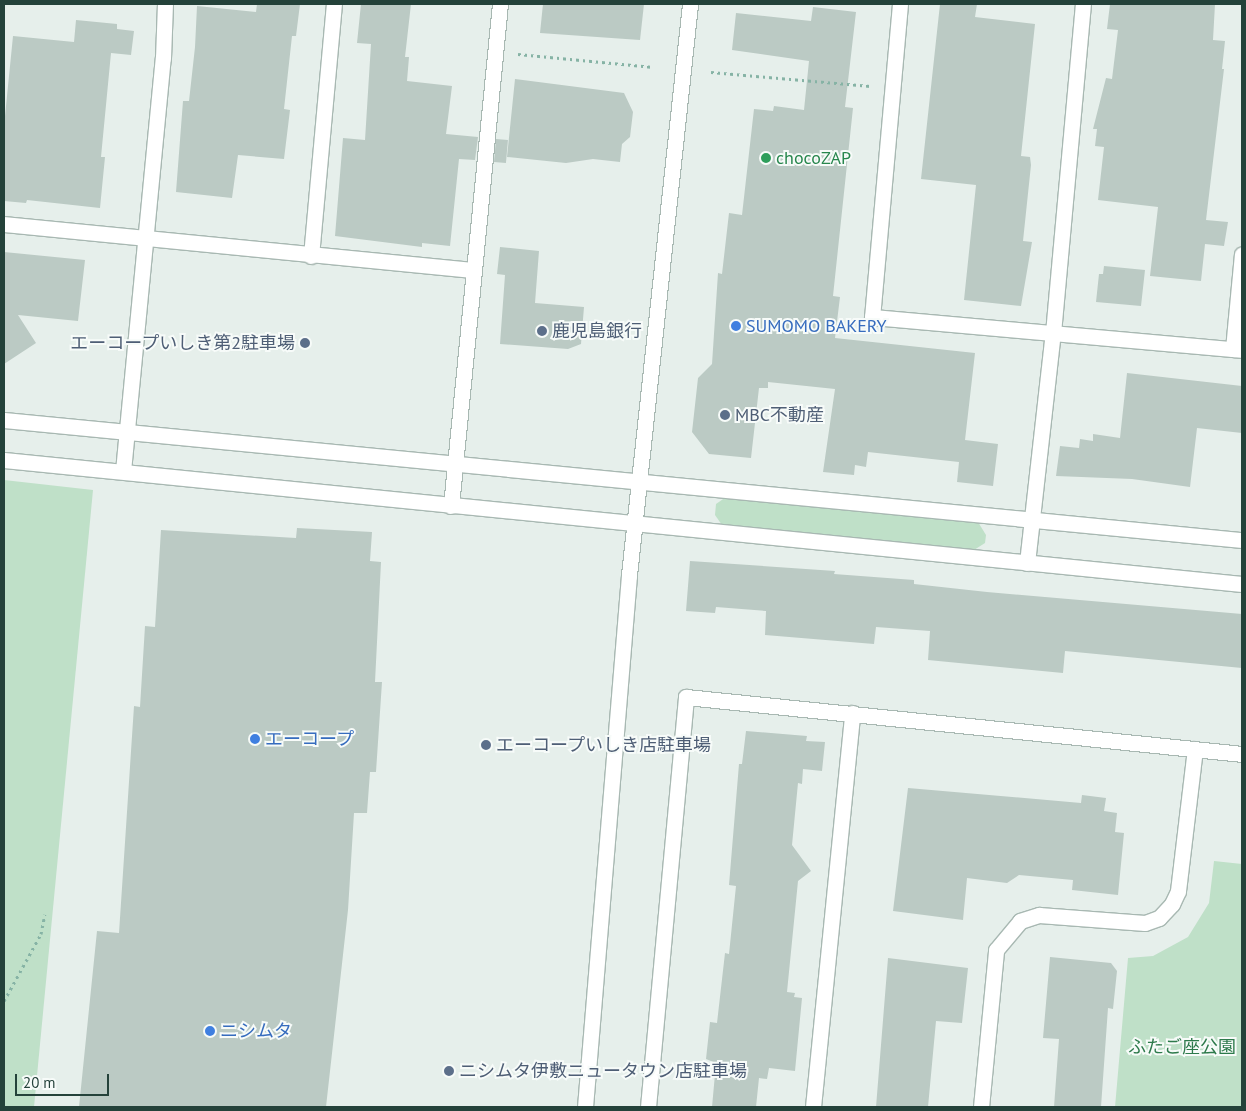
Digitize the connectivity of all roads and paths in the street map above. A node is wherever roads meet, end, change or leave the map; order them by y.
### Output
1 (165, 4) edge
2 (334, 4) edge
3 (500, 4) edge
4 (690, 4) edge
5 (900, 4) edge
6 (1084, 4) edge
7 (495, 52) junction
8 (653, 66) dead end
9 (711, 72) dead end
10 (892, 87) junction
11 (4, 224) edge
12 (145, 238) junction
13 (1242, 254) edge
14 (311, 256) junction
15 (473, 270) junction
16 (1053, 333) junction
17 (1238, 350) edge
18 (4, 420) edge
19 (124, 432) junction
20 (4, 460) edge
21 (456, 464) junction
22 (122, 471) junction
23 (639, 482) junction
24 (452, 506) junction
25 (1032, 518) junction
26 (635, 526) junction
27 (1242, 540) edge
28 (1026, 563) junction
29 (1242, 584) edge
30 (852, 713) junction
31 (1195, 749) junction
32 (1242, 754) edge
33 (45, 914) dead end
34 (4, 1001) edge
35 (585, 1107) edge
36 (648, 1107) edge
37 (813, 1107) edge
38 (981, 1107) edge

1 - 12 street
2 - 14 street
3 - 7 street
4 - 23 street
5 - 10 street
6 - 16 street
7 - 8 path
7 - 15 street
9 - 10 path
10 - 16 street
11 - 12 street
12 - 14 street
12 - 19 street
13 - 17 street
14 - 15 street
15 - 21 street
16 - 17 street
16 - 25 street
18 - 19 street
19 - 21 street
19 - 22 street
20 - 22 street
21 - 23 street
21 - 24 street
22 - 24 street
23 - 25 street
23 - 26 street
24 - 26 street
25 - 27 street
25 - 28 street
26 - 28 street
26 - 35 street
28 - 29 street
30 - 31 street
30 - 36 street
30 - 37 street
31 - 32 street
31 - 38 street
33 - 34 path

